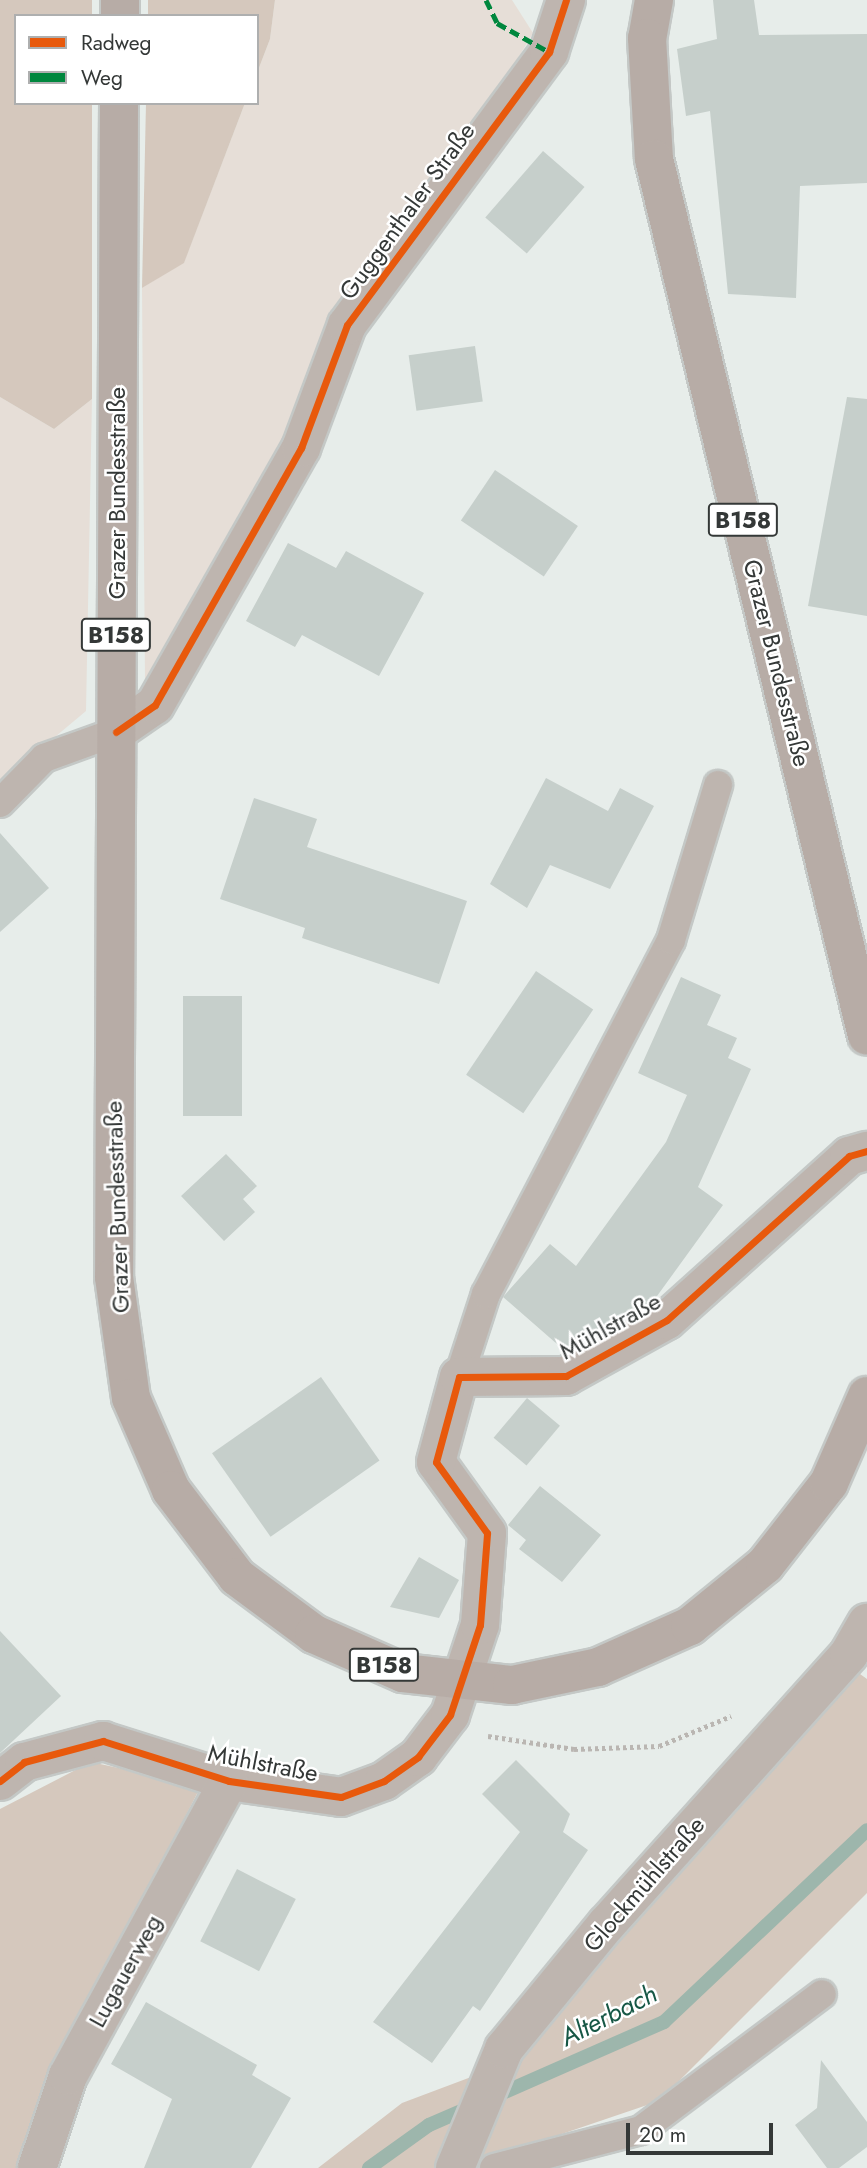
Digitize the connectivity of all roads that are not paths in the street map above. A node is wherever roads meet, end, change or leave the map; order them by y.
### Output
1 (566, 0) edge
2 (654, 0) edge
3 (119, 105) edge
4 (116, 732) junction
5 (718, 785) dead end
6 (0, 803) edge
7 (867, 1036) edge
8 (867, 1151) edge
9 (458, 1377) junction
10 (867, 1396) edge
11 (867, 1623) edge
12 (456, 1698) junction
13 (0, 1781) edge
14 (229, 1781) junction
15 (822, 1994) dead end
16 (475, 2166) edge
17 (37, 2168) edge

1 - 4 street, Guggenthaler Straße
2 - 7 main road, Grazer Bundesstraße / B158
3 - 4 main road, Grazer Bundesstraße / B158
4 - 6 lane, Guggenthaler Straße
4 - 12 main road, Grazer Bundesstraße / B158
5 - 9 lane
8 - 9 street, Mühlstraße
9 - 12 street, Mühlstraße
10 - 12 main road, Grazer Bundesstraße / B158
11 - 16 street, Glockmühlstraße
12 - 14 street, Mühlstraße
13 - 14 street, Mühlstraße
14 - 17 street, Lugauerweg
15 - 16 lane

